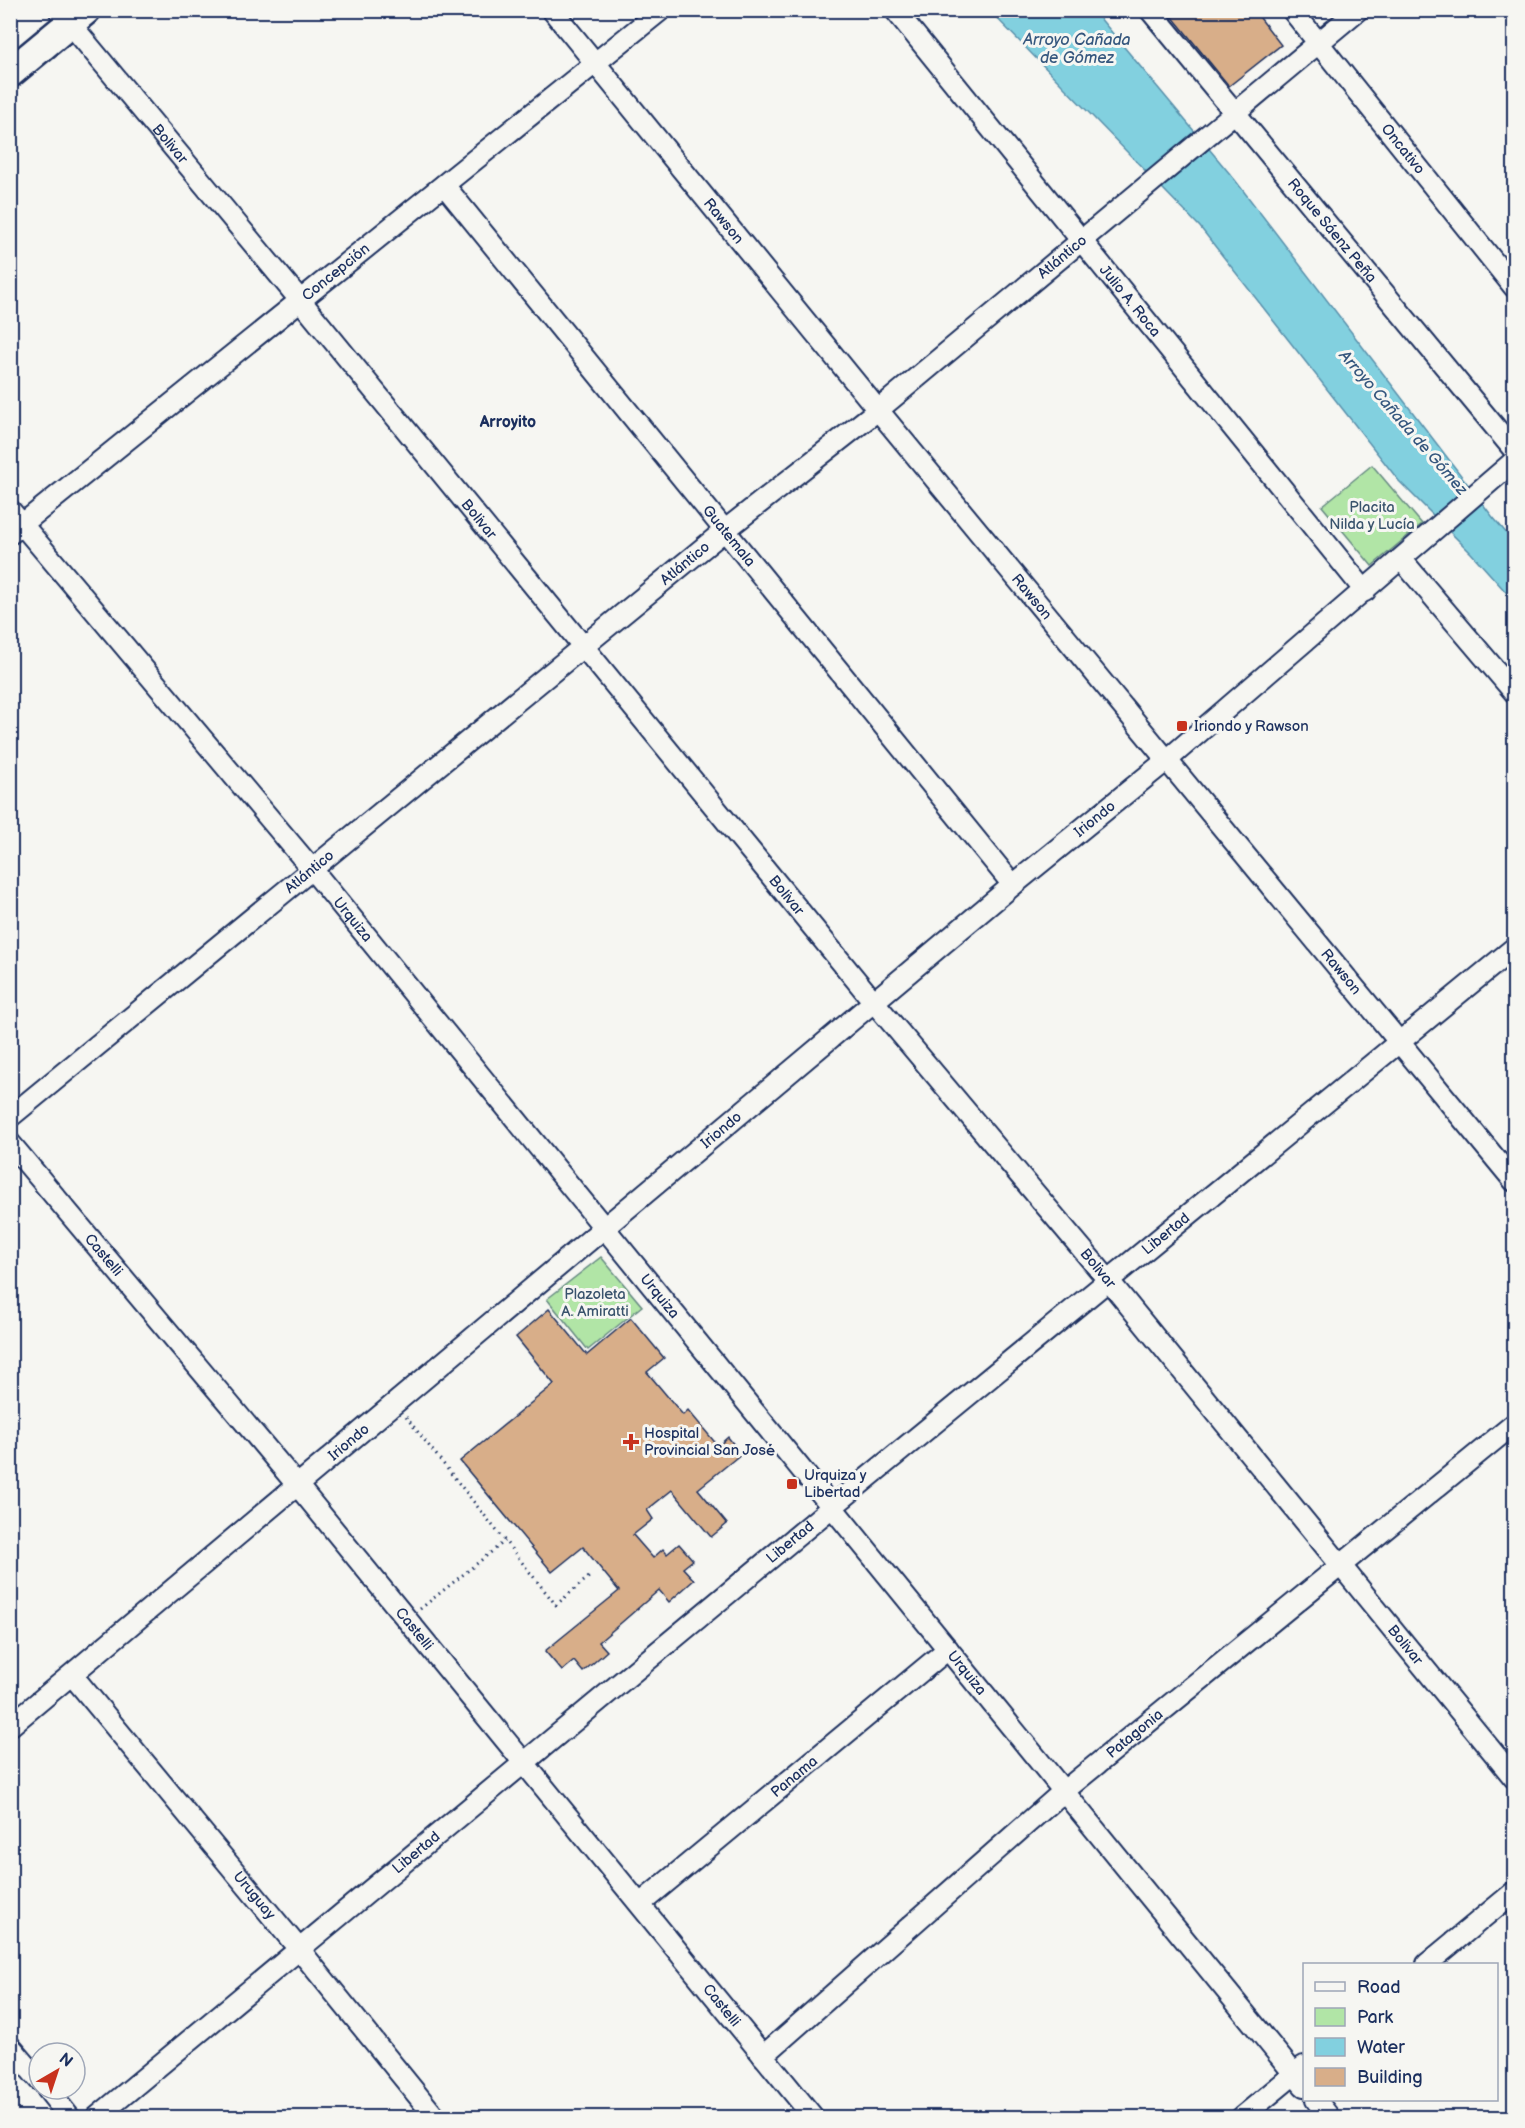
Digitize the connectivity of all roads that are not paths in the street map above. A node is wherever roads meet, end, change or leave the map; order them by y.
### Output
1 (552, 10) edge
2 (661, 10) edge
3 (895, 10) edge
4 (1150, 10) edge
5 (1292, 10) edge
6 (1358, 10) edge
7 (72, 15) edge
8 (1319, 43) junction
9 (597, 64) junction
10 (10, 73) edge
11 (1227, 118) junction
12 (444, 185) junction
13 (1082, 242) junction
14 (1515, 287) edge
15 (300, 300) junction
16 (878, 410) junction
17 (1515, 450) edge
18 (1515, 461) edge
19 (15, 523) edge
20 (724, 531) junction
21 (1402, 560) junction
22 (1365, 591) junction
23 (583, 647) junction
24 (1515, 692) edge
25 (1167, 760) junction
26 (311, 868) junction
27 (1013, 885) junction
28 (1515, 948) edge
29 (874, 1002) junction
30 (1401, 1043) junction
31 (10, 1117) edge
32 (10, 1143) edge
33 (1515, 1181) edge
34 (605, 1228) junction
35 (1109, 1281) junction
36 (1515, 1424) edge
37 (298, 1486) junction
38 (832, 1507) junction
39 (1341, 1564) junction
40 (948, 1649) junction
41 (72, 1675) junction
42 (10, 1726) edge
43 (525, 1764) junction
44 (1515, 1778) edge
45 (1064, 1791) junction
46 (1515, 1892) edge
47 (640, 1904) junction
48 (299, 1949) junction
49 (1429, 1963) edge
50 (10, 2046) edge
51 (763, 2056) junction
52 (27, 2066) edge
53 (1301, 2075) edge
54 (56, 2101) edge
55 (1317, 2101) edge
56 (70, 2118) edge
57 (96, 2118) edge
58 (436, 2118) edge
59 (814, 2118) edge
60 (1241, 2118) edge
61 (1330, 2118) edge

1 - 9 street, Rawson
2 - 9 street, Concepción
3 - 13 street, Julio A. Roca
4 - 11 street, Roque Sáenz Peña
5 - 8 street, Oncativo
6 - 8 street, Atlántico
7 - 10 main road
7 - 15 street, Bolivar
8 - 11 street, Atlántico
8 - 14 street, Oncativo
9 - 12 street, Concepción
9 - 16 street, Rawson
11 - 13 street, Atlántico
11 - 17 street, Roque Sáenz Peña
12 - 15 street, Concepción
12 - 20 street, Guatemala
13 - 16 street, Atlántico
13 - 22 street, Julio A. Roca
15 - 19 street, Concepción
15 - 23 street, Bolivar
16 - 20 street, Atlántico
16 - 25 street, Rawson
18 - 21 street, Iriondo
19 - 26 street, Urquiza
20 - 23 street, Atlántico
20 - 27 street, Guatemala
21 - 22 street, Iriondo
21 - 24 street
22 - 25 street, Iriondo
23 - 26 street, Atlántico
23 - 29 street, Bolivar
25 - 27 street, Iriondo
25 - 30 street, Rawson
26 - 31 street, Atlántico
26 - 34 street, Urquiza
27 - 29 street, Iriondo
28 - 30 street, Libertad
29 - 34 street, Iriondo
29 - 35 street, Bolivar
30 - 33 street, Rawson
30 - 35 street, Libertad
32 - 37 street, Castelli
34 - 37 street, Iriondo
34 - 38 street, Urquiza
35 - 38 street, Libertad
35 - 39 street, Bolivar
36 - 39 street, Patagonia
37 - 41 street, Iriondo
37 - 43 street, Castelli
38 - 40 street, Urquiza
38 - 43 street, Libertad
39 - 44 street, Bolivar
39 - 45 street, Patagonia
40 - 45 street, Urquiza
40 - 47 street, Panama
41 - 42 street, Iriondo
41 - 48 street, Uruguay
43 - 47 street, Castelli
43 - 48 street, Libertad
45 - 51 street, Patagonia
45 - 53 street, Urquiza
46 - 49 street
47 - 51 street, Castelli
48 - 57 street, Libertad
48 - 58 street, Uruguay
50 - 52 street
51 - 59 street, Castelli
53 - 60 street
54 - 56 street
55 - 61 street

